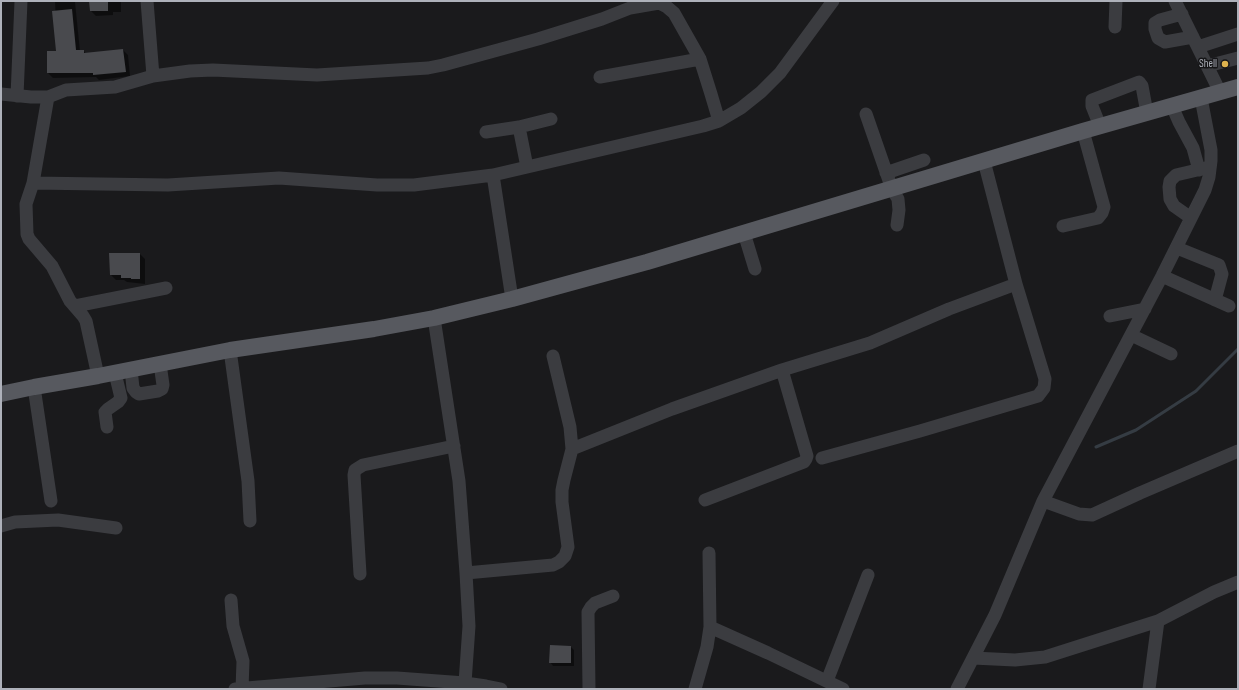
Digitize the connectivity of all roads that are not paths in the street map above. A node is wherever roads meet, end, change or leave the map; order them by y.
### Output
1 (21, 1) edge
2 (147, 1) edge
3 (1116, 1) edge
4 (1175, 1) edge
5 (659, 2) edge
6 (831, 2) edge
7 (1182, 14) junction
8 (1115, 27) dead end
9 (1233, 35) edge
10 (1195, 42) junction
11 (1237, 58) edge
12 (700, 59) junction
13 (1207, 66) junction
14 (154, 76) junction
15 (600, 77) dead end
16 (1238, 87) edge
17 (1220, 92) junction
18 (1, 94) edge
19 (17, 96) junction
20 (48, 97) junction
21 (1201, 98) junction
22 (1172, 106) junction
23 (1147, 113) junction
24 (866, 114) dead end
25 (551, 120) dead end
26 (719, 121) junction
27 (1100, 126) junction
28 (518, 127) junction
29 (1083, 131) junction
30 (486, 132) dead end
31 (924, 160) dead end
32 (984, 161) junction
33 (527, 167) junction
34 (1205, 168) junction
35 (886, 173) junction
36 (493, 175) junction
37 (33, 183) junction
38 (892, 189) junction
39 (1191, 218) junction
40 (896, 225) dead end
41 (1063, 226) dead end
42 (744, 233) junction
43 (1177, 248) junction
44 (755, 269) dead end
45 (1162, 276) junction
46 (1016, 284) junction
47 (166, 288) dead end
48 (512, 299) junction
49 (1215, 300) junction
50 (75, 306) junction
51 (1228, 306) dead end
52 (1144, 310) junction
53 (1110, 316) dead end
54 (434, 318) junction
55 (1131, 334) junction
56 (230, 350) junction
57 (1172, 354) dead end
58 (553, 356) dead end
59 (160, 364) junction
60 (131, 369) junction
61 (782, 370) junction
62 (115, 373) junction
63 (98, 376) junction
64 (34, 387) junction
65 (1, 394) edge
66 (107, 427) dead end
67 (454, 446) junction
68 (572, 450) junction
69 (1238, 451) edge
70 (822, 458) dead end
71 (705, 500) dead end
72 (51, 501) dead end
73 (1043, 501) junction
74 (250, 521) dead end
75 (1, 526) edge
76 (116, 528) dead end
77 (709, 553) dead end
78 (466, 573) junction
79 (360, 574) dead end
80 (868, 575) dead end
81 (1238, 582) edge
82 (613, 596) dead end
83 (231, 600) dead end
84 (1158, 621) junction
85 (710, 627) junction
86 (973, 658) junction
87 (827, 681) junction
88 (465, 683) junction
89 (240, 689) edge
90 (501, 689) edge
91 (589, 689) edge
92 (695, 689) edge
93 (843, 689) edge
94 (957, 689) edge
95 (1149, 689) edge

1 - 19 street
2 - 14 street
3 - 8 street
4 - 7 street
5 - 12 street
5 - 14 street
6 - 26 street
7 - 10 street
7 - 10 street
9 - 10 street
9 - 11 street
10 - 13 street
11 - 13 street
12 - 15 street
12 - 26 street
13 - 17 street
14 - 20 street
16 - 17 main road
17 - 21 main road
18 - 19 street
19 - 20 street
20 - 37 street
21 - 22 main road
21 - 34 street
22 - 23 main road
22 - 34 street
23 - 27 main road
23 - 27 street
24 - 35 street
25 - 28 street
26 - 33 street
27 - 29 main road
28 - 30 street
28 - 33 street
29 - 32 main road
29 - 41 street
31 - 35 street
32 - 38 main road
32 - 46 street
33 - 36 street
34 - 39 street
34 - 39 street
35 - 38 street
36 - 37 street
36 - 48 street
37 - 50 street
38 - 40 street
38 - 42 main road
39 - 43 street
42 - 44 street
42 - 48 main road
43 - 45 street
43 - 49 street
45 - 49 street
45 - 52 street
46 - 61 street
46 - 70 street
47 - 50 street
48 - 54 main road
49 - 51 street
50 - 63 street
52 - 53 street
52 - 55 street
54 - 56 main road
54 - 67 street
55 - 57 street
55 - 73 street
56 - 59 main road
56 - 74 street
58 - 68 street
59 - 60 main road
59 - 60 street
60 - 62 main road
61 - 68 street
61 - 71 street
62 - 63 main road
62 - 66 street
63 - 64 main road
64 - 65 main road
64 - 72 street
67 - 78 street
67 - 79 street
68 - 78 street
69 - 73 street
73 - 86 street
75 - 76 street
77 - 85 street
78 - 88 street
80 - 87 street
81 - 84 street
82 - 91 street
83 - 89 street
84 - 86 street
84 - 95 street
85 - 87 street
85 - 92 street
86 - 94 street
87 - 93 street
88 - 89 street
88 - 90 street

